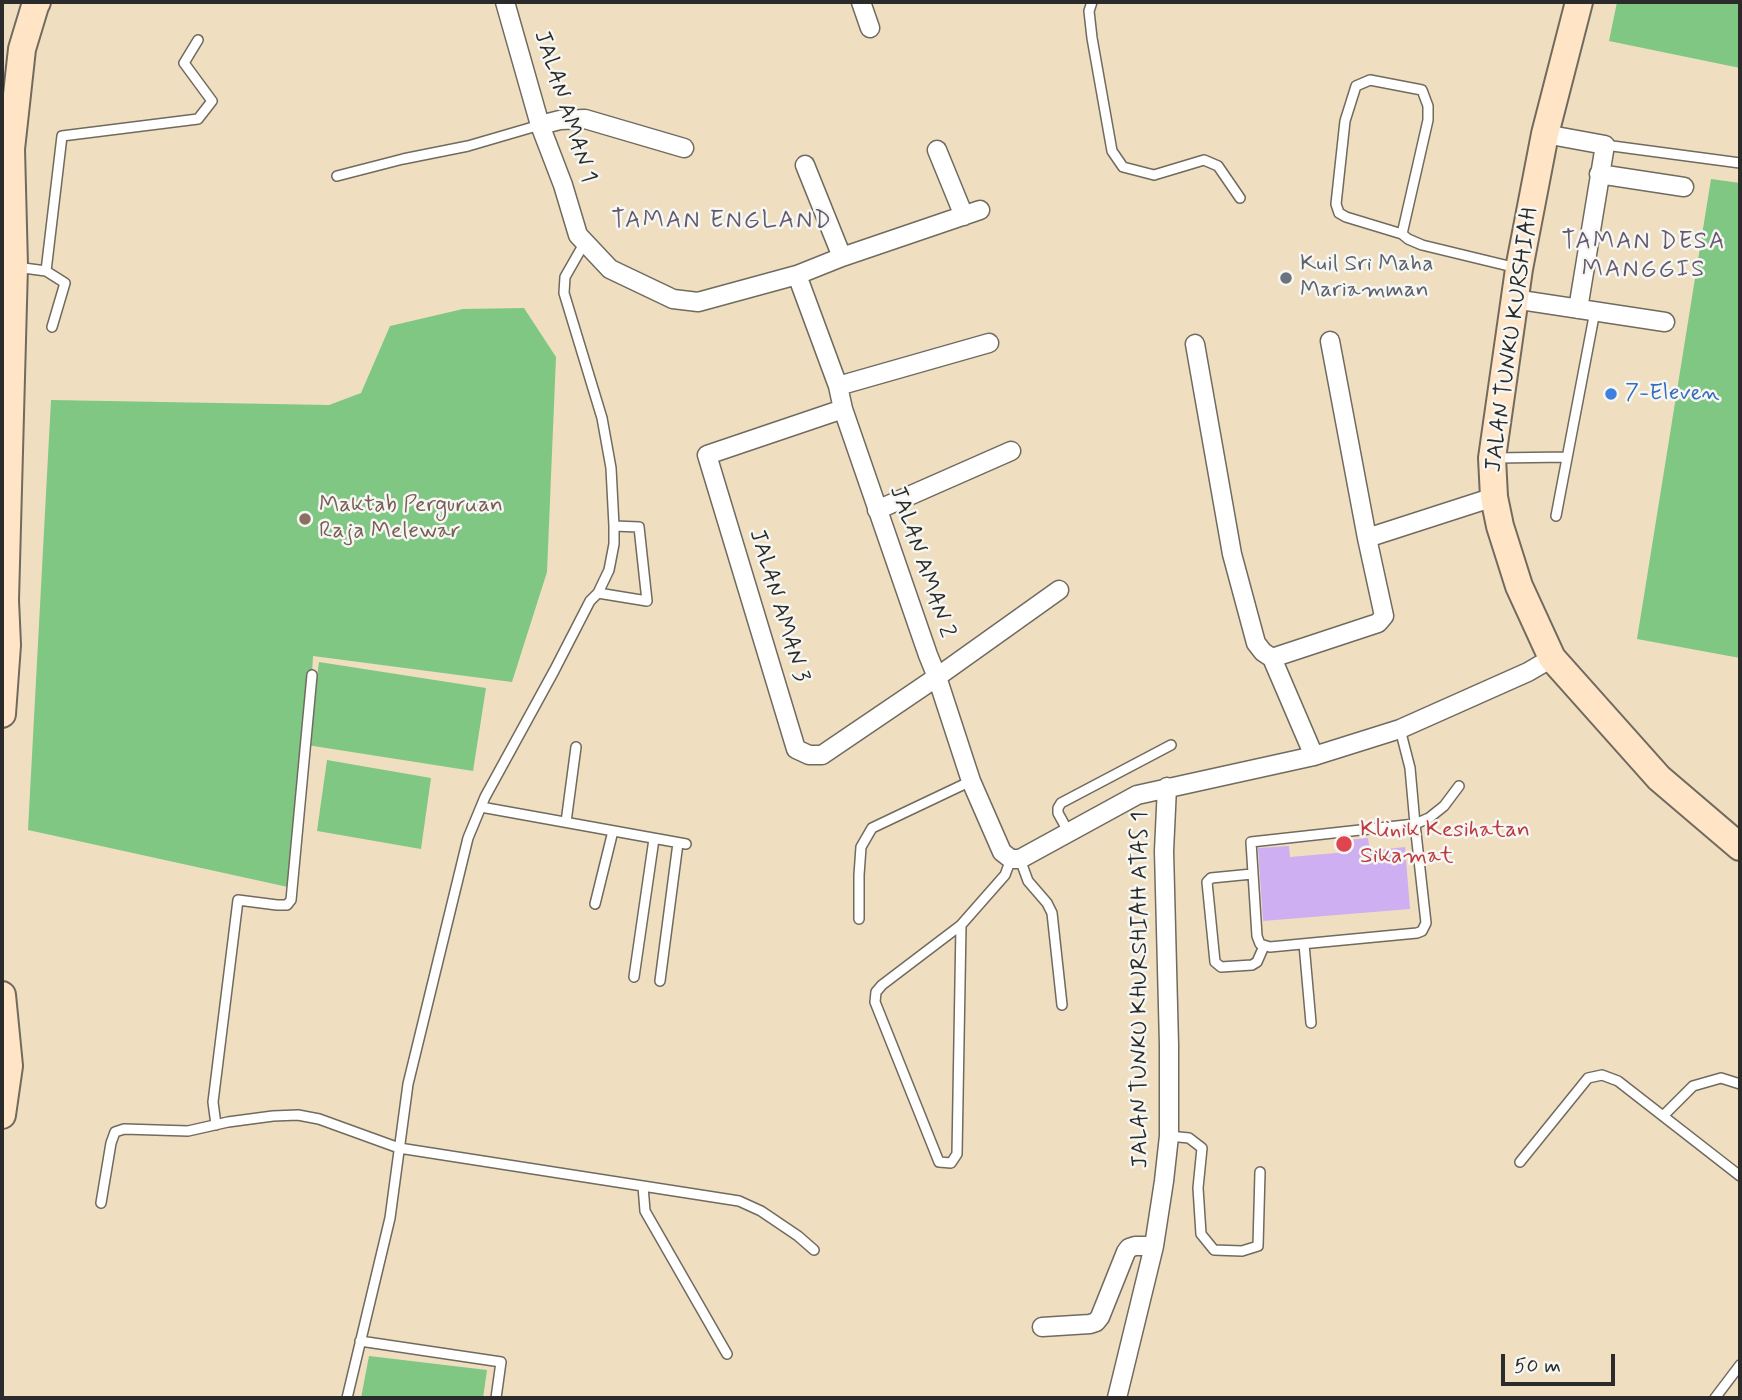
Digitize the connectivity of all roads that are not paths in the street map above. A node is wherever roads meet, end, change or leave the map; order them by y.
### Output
1 (37, 2) edge
2 (505, 2) edge
3 (862, 2) edge
4 (1092, 2) edge
5 (1579, 2) edge
6 (870, 29) dead end
7 (198, 40) dead end
8 (540, 125) junction
9 (1545, 134) junction
10 (1605, 145) junction
11 (6, 146) edge
12 (684, 148) dead end
13 (937, 150) dead end
14 (1740, 163) edge
15 (806, 165) dead end
16 (1599, 174) junction
17 (337, 176) dead end
18 (1684, 187) dead end
19 (1240, 198) dead end
20 (1402, 234) junction
21 (585, 242) junction
22 (842, 257) junction
23 (14, 267) junction
24 (1519, 269) junction
25 (46, 271) junction
26 (797, 275) junction
27 (1514, 299) junction
28 (1587, 310) junction
29 (1665, 322) dead end
30 (52, 327) dead end
31 (1329, 341) dead end
32 (989, 342) dead end
33 (1195, 344) dead end
34 (838, 386) junction
35 (843, 409) junction
36 (1011, 452) dead end
37 (1567, 457) junction
38 (1492, 458) junction
39 (1494, 497) junction
40 (877, 510) junction
41 (1556, 516) dead end
42 (614, 526) junction
43 (1367, 538) junction
44 (1059, 590) dead end
45 (598, 593) junction
46 (3, 600) edge
47 (1272, 658) junction
48 (1552, 658) junction
49 (312, 675) dead end
50 (937, 677) junction
51 (2, 714) edge
52 (1400, 729) junction
53 (1171, 745) dead end
54 (576, 747) dead end
55 (1314, 756) junction
56 (971, 781) junction
57 (1459, 786) dead end
58 (1167, 787) junction
59 (481, 807) junction
60 (566, 822) junction
61 (1415, 824) junction
62 (613, 831) junction
63 (1069, 832) junction
64 (654, 839) junction
65 (1740, 847) edge
66 (1015, 859) junction
67 (1252, 874) junction
68 (595, 904) dead end
69 (859, 919) dead end
70 (961, 925) junction
71 (1304, 944) junction
72 (1264, 946) junction
73 (634, 977) dead end
74 (660, 981) dead end
75 (2, 996) edge
76 (1062, 1005) dead end
77 (1311, 1023) dead end
78 (5, 1066) edge
79 (1740, 1084) edge
80 (2, 1115) edge
81 (1662, 1116) junction
82 (216, 1125) junction
83 (1169, 1136) junction
84 (400, 1148) junction
85 (1520, 1162) dead end
86 (1260, 1172) dead end
87 (1740, 1176) edge
88 (643, 1186) junction
89 (101, 1203) dead end
90 (1154, 1246) junction
91 (814, 1250) dead end
92 (1042, 1327) dead end
93 (360, 1341) junction
94 (727, 1354) dead end
95 (1740, 1365) edge
96 (346, 1398) edge
97 (496, 1398) edge
98 (1117, 1398) edge
99 (1715, 1398) edge

1 - 11 main road
2 - 8 street, JALAN AMAN 1
3 - 6 street
4 - 19 lane
5 - 9 main road, JALAN TUNKU KURSHIAH
7 - 25 lane
8 - 12 street
8 - 17 lane
8 - 21 street, JALAN AMAN 1
9 - 10 street
9 - 24 main road, JALAN TUNKU KURSHIAH
10 - 14 lane
10 - 16 street
11 - 23 main road
13 - 22 street, JALAN AMAN 1
15 - 22 street
16 - 18 street
16 - 28 street
20 - 20 lane
20 - 24 lane
21 - 26 street, JALAN AMAN 1
21 - 42 lane
22 - 26 street, JALAN AMAN 1
23 - 25 lane
23 - 46 main road
24 - 27 main road, JALAN TUNKU KURSHIAH
25 - 30 lane
26 - 34 street, JALAN AMAN 2
27 - 28 street
27 - 38 main road, JALAN TUNKU KURSHIAH
28 - 29 street
28 - 37 lane
31 - 43 street
32 - 34 street
33 - 47 street
34 - 35 street, JALAN AMAN 2
35 - 40 street, JALAN AMAN 2
35 - 50 street, JALAN AMAN 3
36 - 40 street
37 - 38 lane
37 - 41 lane
38 - 39 main road, JALAN TUNKU KURSHIAH
39 - 43 street
39 - 48 main road, JALAN TUNKU KURSHIAH
40 - 50 street, JALAN AMAN 2
42 - 45 lane
42 - 45 lane
43 - 47 street
44 - 50 street
45 - 59 lane
46 - 51 main road
47 - 55 street
48 - 52 street
48 - 65 main road, JALAN TUNKU KURSHIAH
49 - 82 lane
50 - 56 street, JALAN AMAN 2
52 - 55 street
52 - 61 lane
53 - 63 lane
54 - 60 lane
55 - 58 street
56 - 66 street, JALAN AMAN 2
56 - 69 lane
57 - 61 lane
58 - 63 street
58 - 83 street, JALAN TUNKU KHURSHIAH ATAS 1
59 - 60 lane
59 - 84 lane
60 - 62 lane
61 - 67 lane
61 - 71 lane
62 - 64 lane
62 - 68 lane
63 - 66 street
64 - 73 lane
64 - 74 lane
66 - 70 lane
66 - 76 lane
67 - 72 lane
67 - 72 lane
70 - 70 lane
71 - 72 lane
71 - 77 lane
75 - 78 main road
78 - 80 main road
79 - 81 lane
81 - 85 lane
81 - 87 lane
82 - 84 lane
82 - 89 lane
83 - 86 lane
83 - 90 street, JALAN TUNKU KHURSHIAH ATAS 1
84 - 88 lane
84 - 93 lane
88 - 91 lane
88 - 94 lane
90 - 92 street
90 - 98 street, JALAN TUNKU KHURSHIAH ATAS 1
93 - 96 lane
93 - 97 lane
95 - 99 lane

